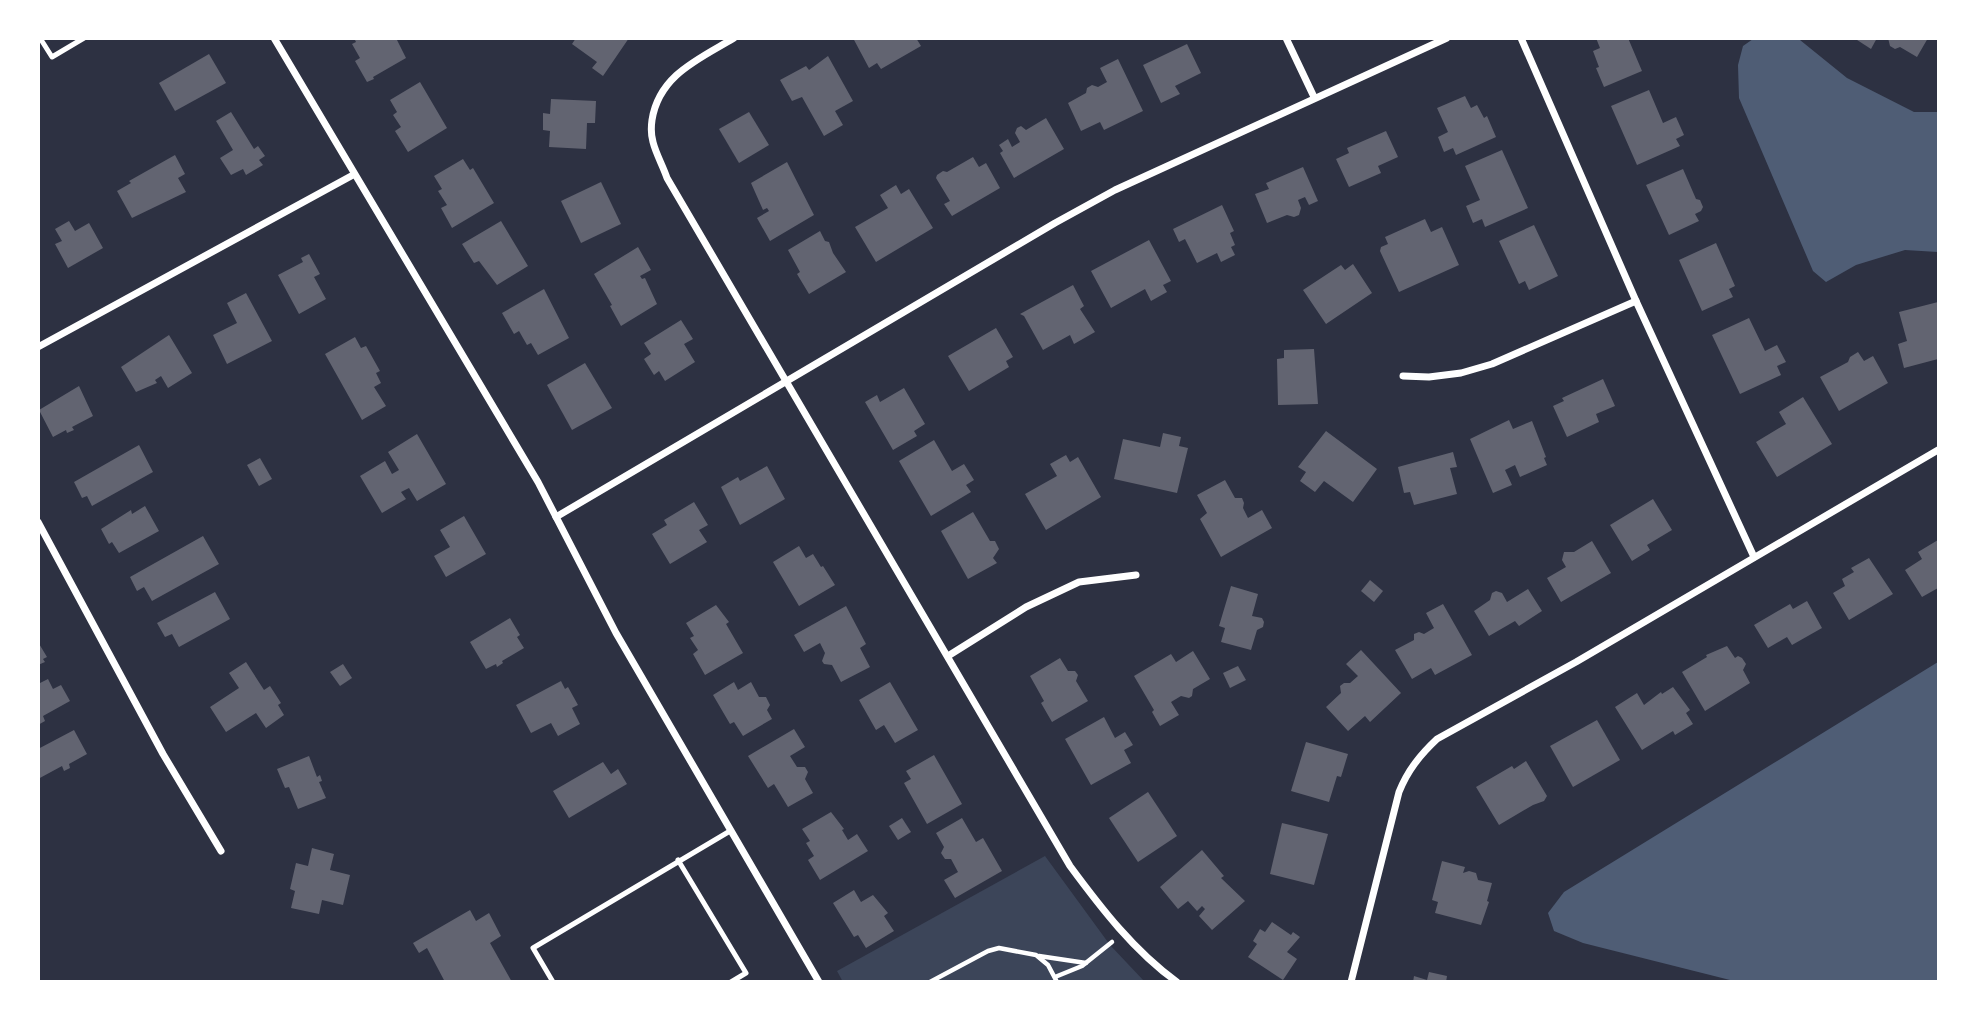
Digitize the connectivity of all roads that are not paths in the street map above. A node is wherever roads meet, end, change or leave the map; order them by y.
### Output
1 (40, 38) edge
2 (84, 38) edge
3 (274, 38) edge
4 (734, 38) edge
5 (1286, 38) edge
6 (1447, 38) edge
7 (1521, 38) edge
8 (1314, 97) junction
9 (353, 175) junction
10 (1636, 301) junction
11 (38, 347) edge
12 (1403, 376) dead end
13 (788, 381) junction
14 (1938, 450) edge
15 (556, 517) junction
16 (38, 522) edge
17 (1754, 557) junction
18 (1136, 575) dead end
19 (948, 656) junction
20 (730, 831) junction
21 (221, 851) dead end
22 (678, 860) junction
23 (553, 982) edge
24 (731, 982) edge
25 (819, 982) edge
26 (1177, 982) edge
27 (1351, 982) edge

1 - 2 lane
3 - 9 street
4 - 13 street
5 - 8 street
6 - 8 street
7 - 10 street
8 - 13 street
9 - 11 street
9 - 15 street
10 - 12 street
10 - 17 street
13 - 15 street
13 - 19 street
14 - 17 street
15 - 20 street
16 - 21 street
17 - 27 street
18 - 19 street
19 - 26 street
20 - 22 lane
20 - 25 street
22 - 23 lane
22 - 24 lane

